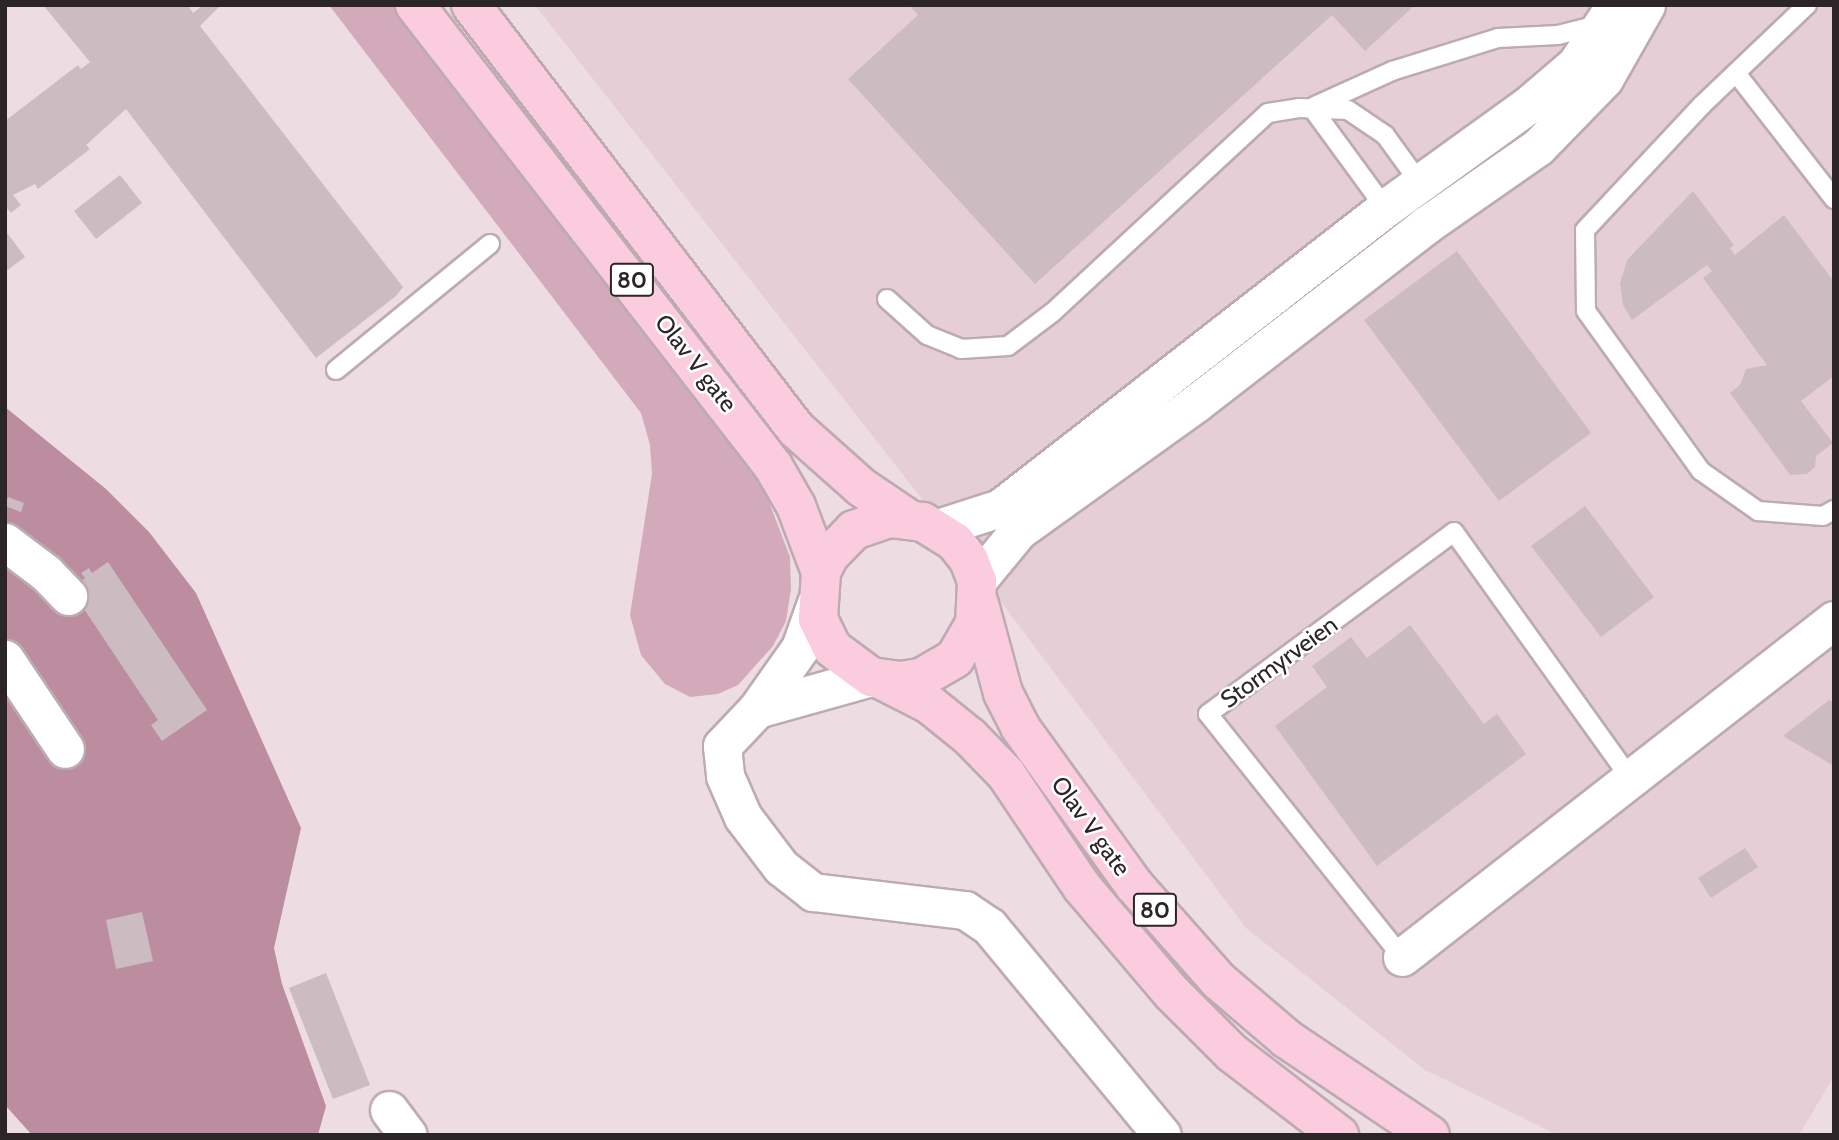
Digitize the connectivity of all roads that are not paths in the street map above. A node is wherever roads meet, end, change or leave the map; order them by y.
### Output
1 (415, 5) edge
2 (471, 5) edge
3 (1646, 5) edge
4 (1807, 5) edge
5 (1611, 14) edge
6 (1736, 73) junction
7 (1312, 108) junction
8 (1421, 182) junction
9 (1834, 199) edge
10 (1384, 209) junction
11 (1426, 225) junction
12 (490, 244) dead end
13 (887, 299) dead end
14 (336, 370) dead end
15 (1834, 510) edge
16 (922, 523) junction
17 (5, 542) edge
18 (818, 587) junction
19 (978, 592) junction
20 (68, 596) dead end
21 (1834, 620) edge
22 (5, 659) edge
23 (877, 678) junction
24 (757, 709) junction
25 (65, 749) dead end
26 (1631, 779) junction
27 (1402, 957) joint
28 (1162, 1135) edge
29 (1339, 1135) edge
30 (1430, 1135) edge

1 - 18 highway, Olav V gate / 80
2 - 16 highway, Olav V gate / 80
3 - 11 street
4 - 6 lane
5 - 7 lane
5 - 8 street
6 - 9 lane
6 - 15 lane
7 - 8 lane
7 - 10 lane
7 - 13 lane
8 - 10 street
8 - 11 lane
10 - 11 lane
10 - 16 street
11 - 19 street
12 - 14 lane
16 - 18 highway
16 - 19 highway, Olav V gate / 80
17 - 20 street
18 - 23 highway, Olav V gate / 80
18 - 24 street
19 - 23 highway
19 - 30 highway, Olav V gate / 80
21 - 26 street, Stormyrveien
22 - 25 street
23 - 24 street
23 - 29 highway, Olav V gate / 80
24 - 28 street
26 - 27 street, Stormyrveien
26 - 27 lane, Stormyrveien

